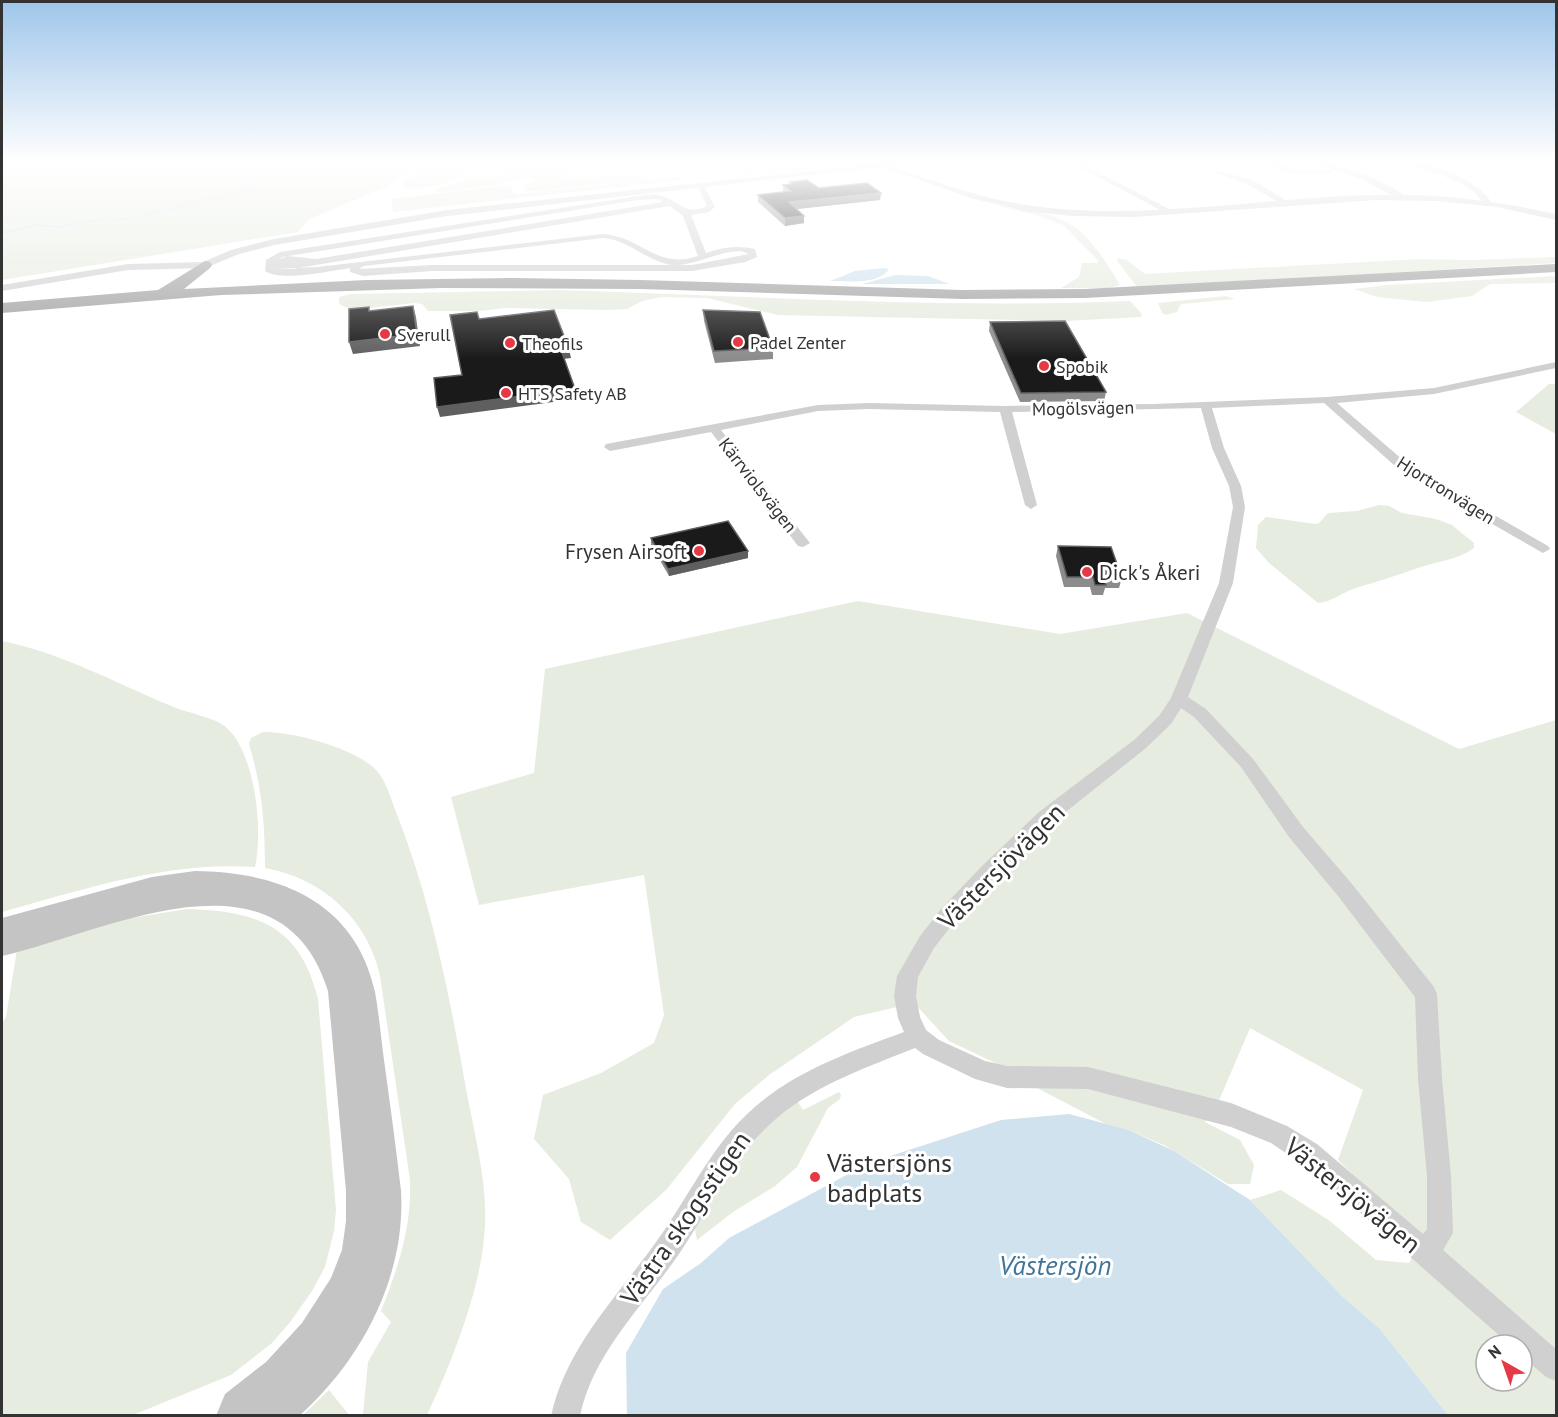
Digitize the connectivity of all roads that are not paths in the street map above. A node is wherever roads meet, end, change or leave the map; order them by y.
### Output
1 (367, 226) edge
2 (463, 226) edge
3 (532, 226) edge
4 (690, 226) edge
5 (641, 237) dead end
6 (655, 244) dead end
7 (505, 247) junction
8 (702, 255) junction
9 (656, 257) junction
10 (358, 264) junction
11 (270, 265) junction
12 (200, 270) junction
13 (1557, 270) edge
14 (2, 288) edge
15 (227, 290) junction
16 (148, 296) junction
17 (2, 309) edge
18 (1557, 365) edge
19 (1327, 400) junction
20 (1206, 406) junction
21 (1005, 409) junction
22 (713, 427) junction
23 (610, 447) dead end
24 (1031, 505) dead end
25 (803, 543) dead end
26 (1543, 549) dead end
27 (1179, 699) junction
28 (918, 1037) junction
29 (1425, 1252) junction
30 (1557, 1367) edge
31 (565, 1416) edge

1 - 12 street
2 - 11 street
3 - 11 street
4 - 8 street
5 - 7 street
6 - 9 street
7 - 9 street
7 - 10 street
8 - 9 street
8 - 10 street
10 - 11 street
12 - 14 street
12 - 15 highway
12 - 16 highway
13 - 15 highway
13 - 17 highway
15 - 16 highway
16 - 17 highway
18 - 19 street, Mogölsvägen
19 - 20 street, Mogölsvägen
19 - 26 street, Hjortronvägen
20 - 21 street, Mogölsvägen
20 - 27 street, Västersjövägen
21 - 22 street, Mogölsvägen
21 - 24 street
22 - 23 street, Mogölsvägen
22 - 25 street, Kärrviolsvägen
27 - 28 street, Västersjövägen
27 - 29 street
28 - 29 street, Västersjövägen
28 - 31 street, Västra skogsstigen
29 - 30 street, Västersjövägen

